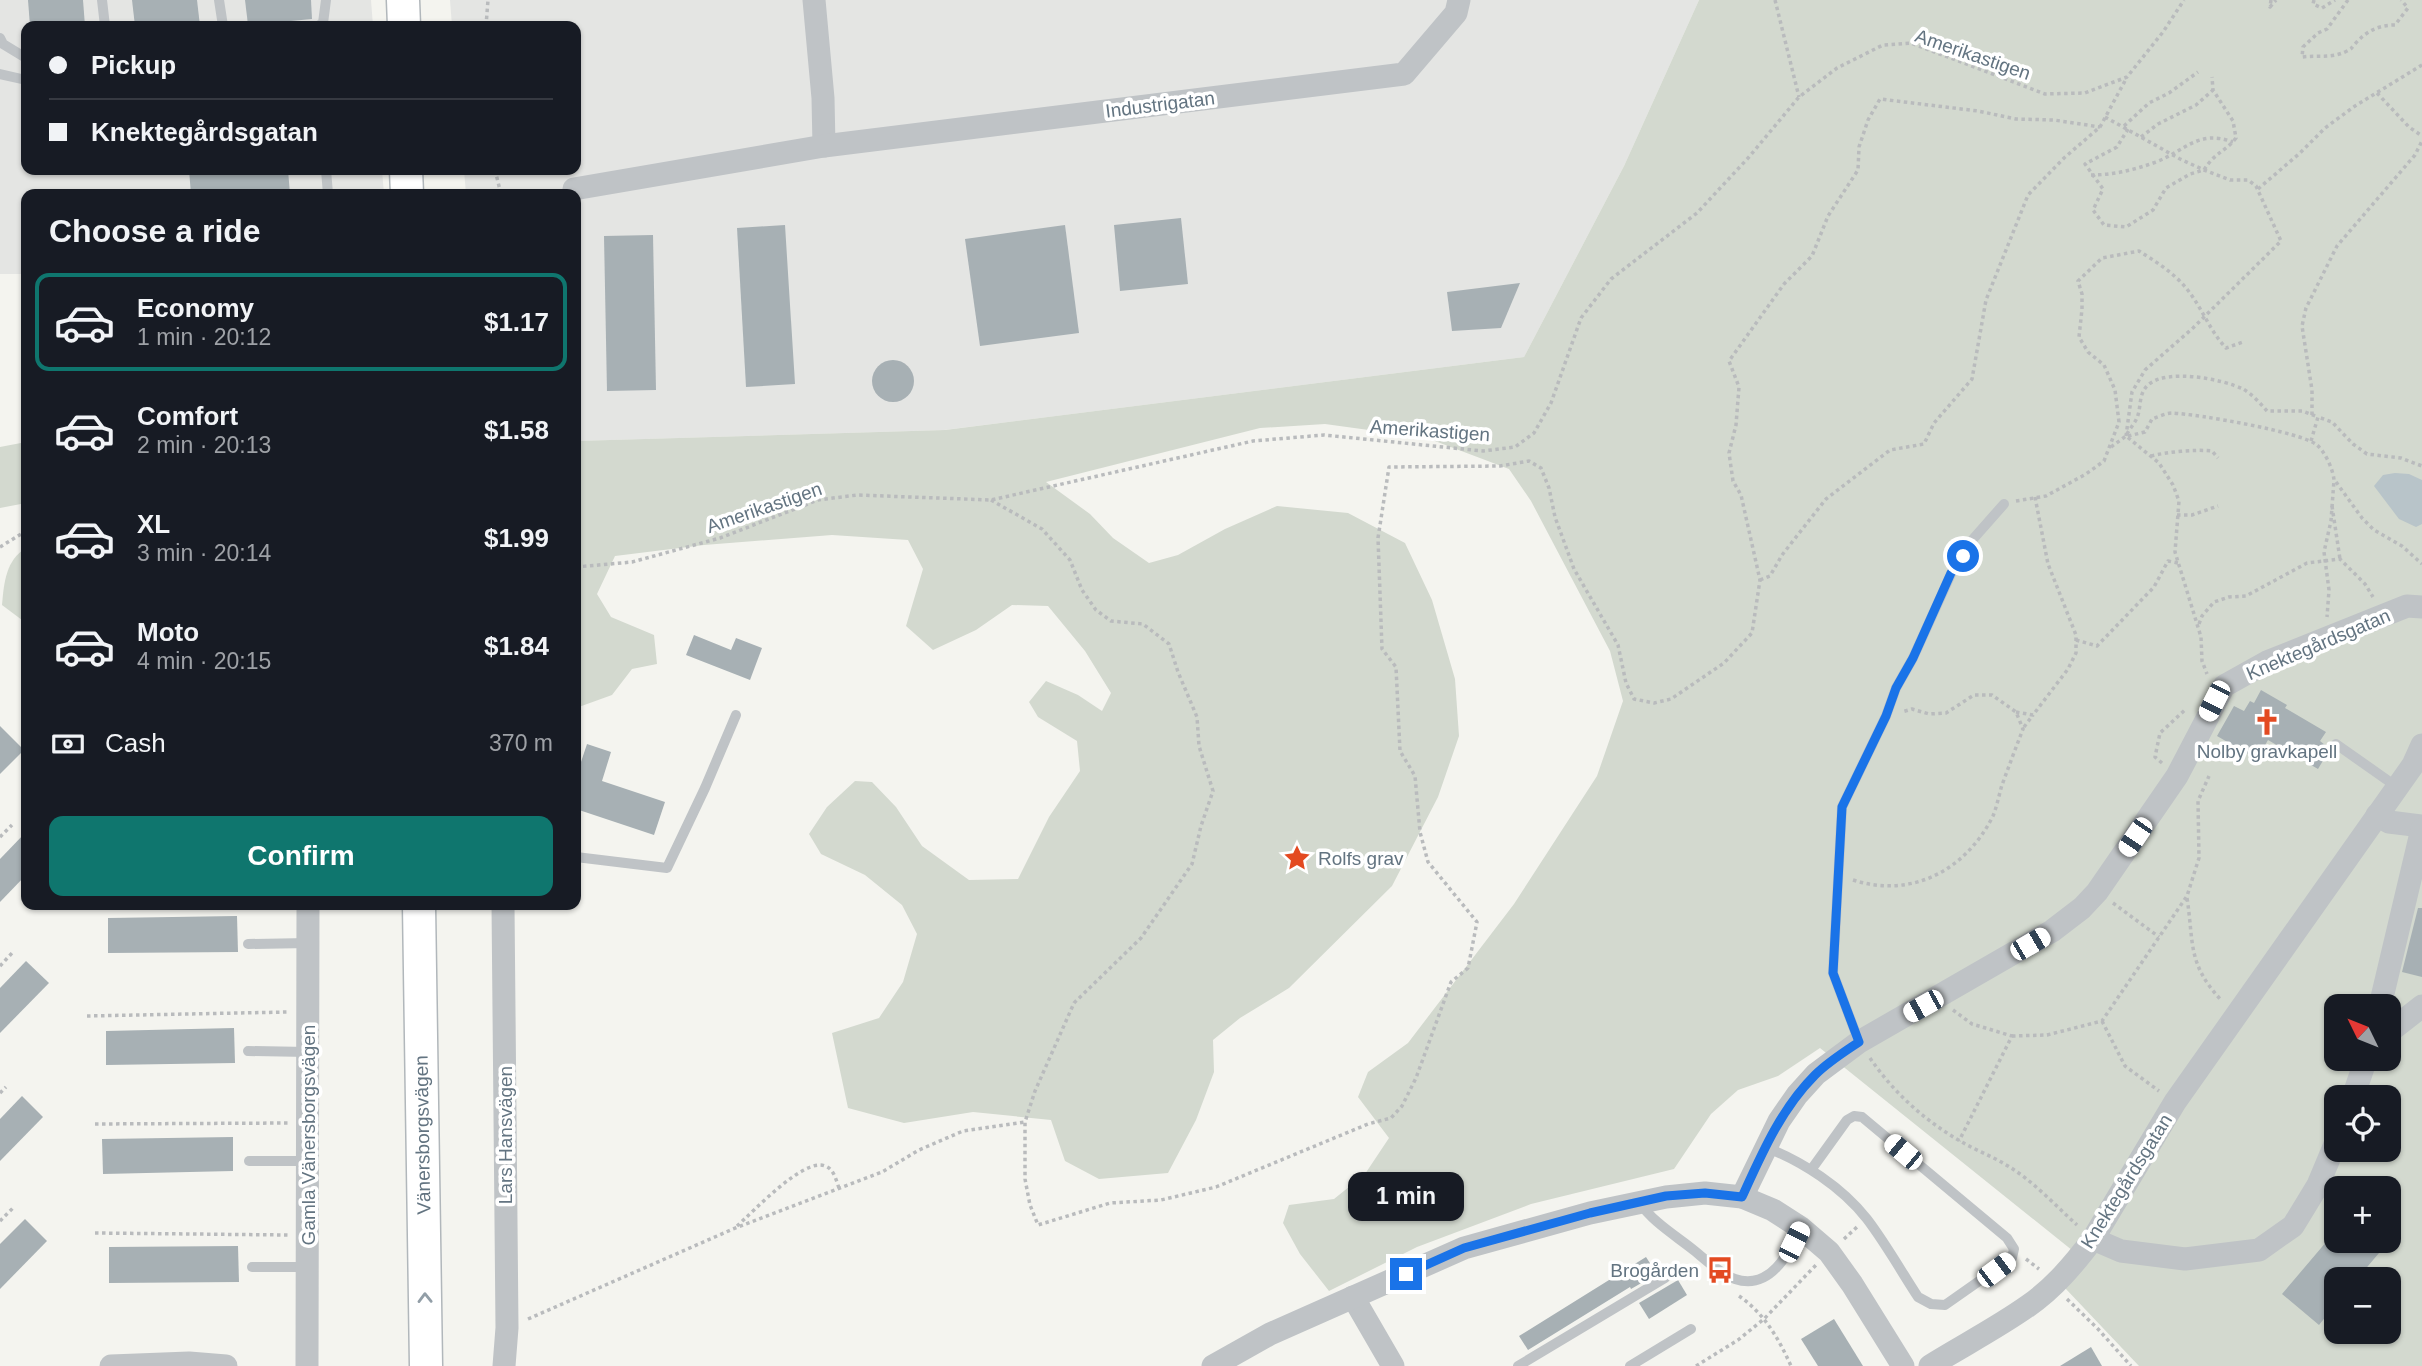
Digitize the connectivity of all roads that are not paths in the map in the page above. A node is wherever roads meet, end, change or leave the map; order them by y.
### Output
1 (102, 0) edge
2 (219, 0) edge
3 (326, 0) edge
4 (403, 0) edge
5 (814, 0) edge
6 (1459, 0) edge
7 (104, 21) edge
8 (222, 21) edge
9 (323, 21) edge
10 (404, 21) edge
11 (0, 38) edge
12 (21, 55) edge
13 (0, 74) edge
14 (21, 79) edge
15 (824, 146) junction
16 (574, 189) dead end
17 (2004, 504) road end
18 (2422, 607) edge
19 (736, 715) dead end
20 (2336, 744) dead end
21 (2422, 745) edge
22 (2397, 787) junction
23 (2377, 815) junction
24 (2422, 828) edge
25 (581, 857) edge
26 (308, 910) edge
27 (398, 910) edge
28 (419, 910) edge
29 (503, 910) edge
30 (308, 943) junction
31 (248, 944) dead end
32 (2383, 994) edge
33 (2422, 1006) edge
34 (2401, 1023) edge
35 (1859, 1042) junction
36 (248, 1051) dead end
37 (308, 1052) junction
38 (1765, 1147) junction
39 (249, 1161) dead end
40 (307, 1161) junction
41 (2328, 1162) edge
42 (1811, 1170) junction
43 (1742, 1197) junction
44 (1639, 1202) junction
45 (1801, 1228) junction
46 (2093, 1239) junction
47 (252, 1267) dead end
48 (307, 1267) junction
49 (1665, 1278) dead end
50 (1353, 1297) junction
51 (1691, 1329) dead end
52 (111, 1366) edge
53 (226, 1366) edge
54 (307, 1366) edge
55 (404, 1366) edge
56 (426, 1366) edge
57 (504, 1366) edge
58 (1213, 1366) edge
59 (1393, 1366) edge
60 (1518, 1366) edge
61 (1630, 1366) edge
62 (1903, 1366) edge
63 (1930, 1366) edge

1 - 7 lane
2 - 8 lane
3 - 9 lane
4 - 10 main road
5 - 15 street
6 - 15 street, Industrigatan
11 - 12 lane
13 - 14 lane
15 - 16 street, Industrigatan
17 - 35 lane
18 - 35 street, Knektegårdsgatan
19 - 25 lane
20 - 22 lane
21 - 22 street, Knektegårdsgatan
22 - 23 street, Knektegårdsgatan
23 - 24 street
23 - 46 street, Knektegårdsgatan
24 - 32 street
26 - 30 street, Gamla Vänersborgsvägen
27 - 55 main road, Vänersborgsvägen
56 -> 28 main road, Vänersborgsvägen
29 - 57 street, Lars Hansvägen
30 - 31 lane
30 - 37 street, Gamla Vänersborgsvägen
33 - 34 street
35 - 38 street, Knektegårdsgatan
36 - 37 lane
37 - 40 street, Gamla Vänersborgsvägen
38 - 42 lane
38 - 43 street, Knektegårdsgatan
39 - 40 lane
40 - 48 street, Gamla Vänersborgsvägen
41 - 46 street
42 - 42 lane
43 - 44 street
43 - 45 street
44 - 45 lane
44 - 50 street
45 - 62 street
46 - 63 street, Knektegårdsgatan
47 - 48 lane
48 - 54 street, Gamla Vänersborgsvägen
49 - 60 lane
50 - 58 street
50 - 59 street
51 - 61 lane
52 - 53 street

